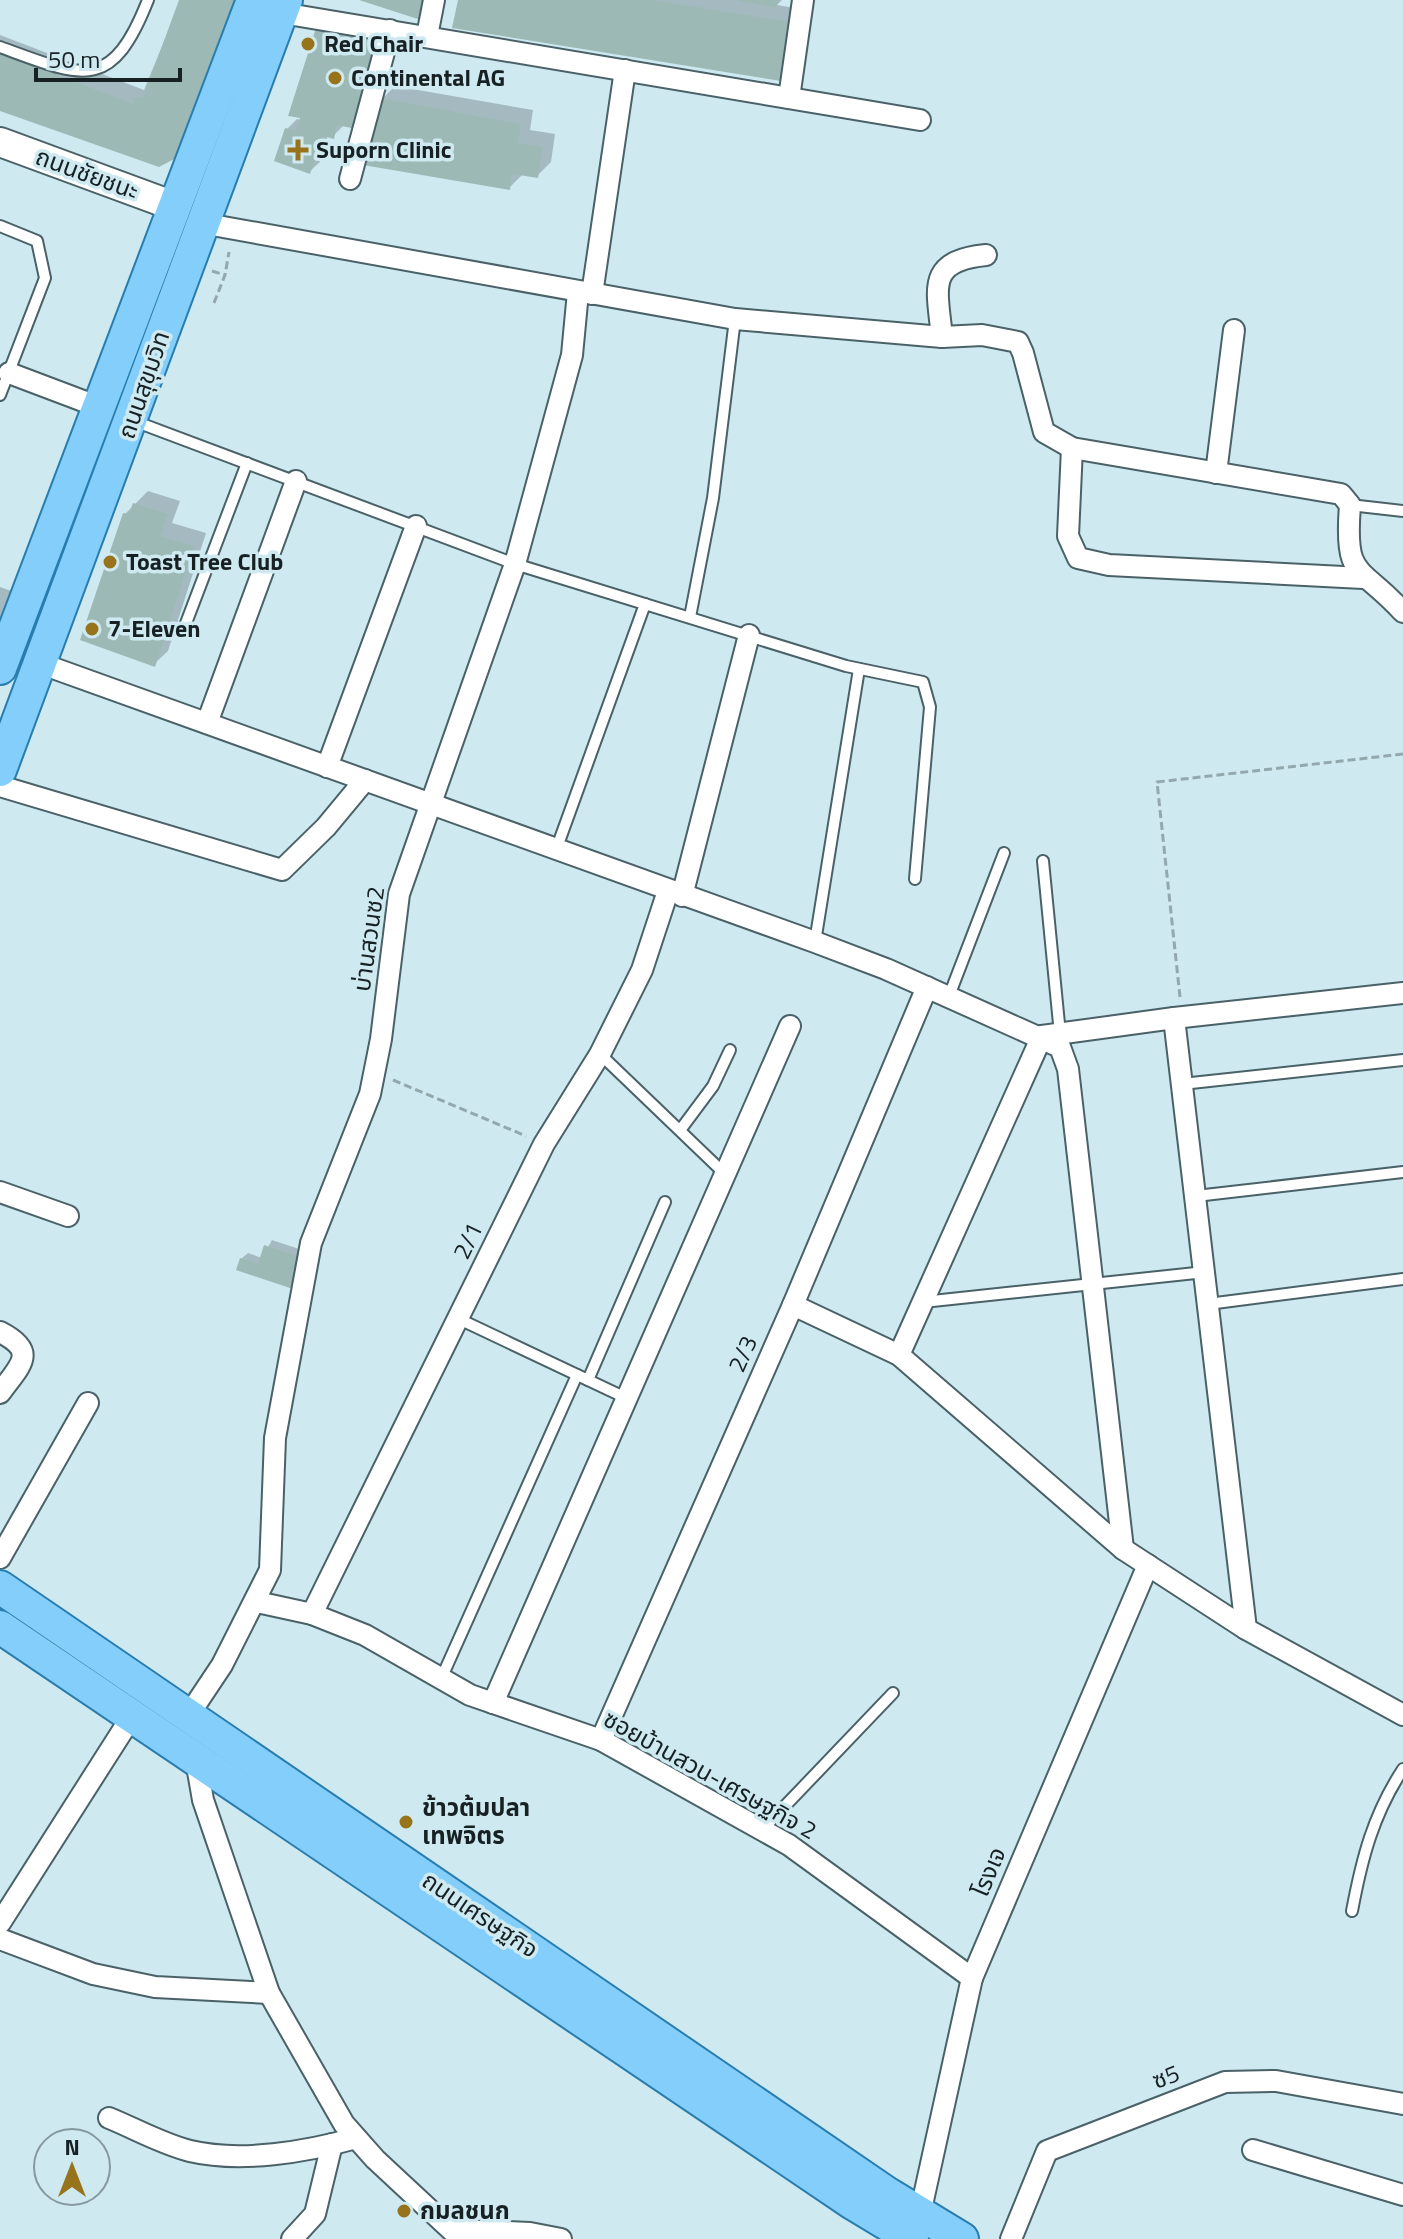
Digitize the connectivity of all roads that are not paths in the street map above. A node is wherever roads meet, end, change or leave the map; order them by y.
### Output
1 (148, 0) edge
2 (434, 0) edge
3 (803, 0) edge
4 (274, 4) edge
5 (390, 30) junction
6 (427, 36) junction
7 (0, 47) edge
8 (625, 70) junction
9 (789, 98) junction
10 (920, 120) dead end
11 (0, 142) edge
12 (350, 179) dead end
13 (188, 215) junction
14 (0, 226) edge
15 (986, 255) dead end
16 (585, 293) junction
17 (735, 319) junction
18 (1234, 330) dead end
19 (942, 337) junction
20 (9, 373) junction
21 (0, 395) edge
22 (99, 407) junction
23 (132, 421) junction
24 (1072, 448) junction
25 (247, 463) junction
26 (1216, 473) junction
27 (296, 481) junction
28 (1350, 505) junction
29 (1403, 511) edge
30 (416, 526) junction
31 (515, 564) junction
32 (1363, 578) junction
33 (645, 604) junction
34 (1403, 612) edge
35 (690, 617) junction
36 (183, 631) dead end
37 (749, 635) junction
38 (42, 664) junction
39 (0, 668) edge
40 (859, 669) junction
41 (207, 723) junction
42 (327, 767) junction
43 (0, 770) edge
44 (365, 780) junction
45 (0, 786) edge
46 (429, 805) junction
47 (556, 851) junction
48 (1004, 853) dead end
49 (1043, 861) dead end
50 (915, 879) dead end
51 (675, 893) junction
52 (815, 942) junction
53 (927, 987) junction
54 (1403, 993) edge
55 (949, 996) junction
56 (1178, 1017) junction
57 (790, 1026) dead end
58 (1051, 1035) junction
59 (730, 1050) dead end
60 (600, 1054) junction
61 (1403, 1060) edge
62 (1182, 1084) junction
63 (681, 1129) junction
64 (1403, 1172) edge
65 (725, 1174) junction
66 (0, 1192) edge
67 (1196, 1196) junction
68 (665, 1202) dead end
69 (68, 1216) dead end
70 (1205, 1272) junction
71 (1403, 1279) edge
72 (1093, 1285) junction
73 (923, 1302) junction
74 (1208, 1304) junction
75 (793, 1305) junction
76 (459, 1319) junction
77 (0, 1332) edge
78 (899, 1355) junction
79 (582, 1378) junction
80 (0, 1393) edge
81 (626, 1398) junction
82 (88, 1403) dead end
83 (1123, 1549) junction
84 (0, 1558) edge
85 (1148, 1565) junction
86 (0, 1587) edge
87 (257, 1602) junction
88 (312, 1614) junction
89 (0, 1627) edge
90 (1246, 1629) junction
91 (441, 1679) junction
92 (893, 1693) dead end
93 (493, 1703) junction
94 (1403, 1715) edge
95 (132, 1716) junction
96 (188, 1716) junction
97 (601, 1740) junction
98 (196, 1760) junction
99 (1403, 1769) edge
100 (762, 1830) junction
101 (1352, 1911) dead end
102 (0, 1923) edge
103 (0, 1939) edge
104 (972, 1978) junction
105 (269, 1993) junction
106 (1403, 2104) edge
107 (109, 2118) dead end
108 (356, 2138) junction
109 (332, 2144) junction
110 (1253, 2150) dead end
111 (1403, 2195) edge
112 (916, 2226) edge
113 (458, 2234) edge
114 (292, 2239) edge
115 (561, 2239) edge
116 (962, 2239) edge
117 (1011, 2239) edge

1 - 7 lane
2 - 6 street
3 - 9 street
4 - 5 street
4 - 13 main road, ถนนสุขุมวิท
5 - 6 street
5 - 12 street
6 - 8 street
8 - 9 street
8 - 16 street, บ่านสวนซ2
9 - 10 street
11 - 13 street, ถนนชัยชนะ
13 - 16 street
13 - 22 main road, ถนนสุขุมวิท
13 - 23 main road, ถนนสุขุมวิท
14 - 20 lane
15 - 19 street
16 - 17 street
16 - 31 street, บ่านสวนซ2
17 - 19 street
17 - 35 lane
18 - 26 street
19 - 24 street
20 - 21 lane
20 - 22 street
22 - 39 main road, ถนนสุขุมวิท
23 - 25 lane
23 - 38 main road, ถนนสุขุมวิท
24 - 26 street
24 - 32 street
25 - 27 lane
25 - 36 lane
26 - 28 street
27 - 30 lane
27 - 41 street
28 - 29 lane
28 - 32 street
30 - 31 lane
30 - 42 street
31 - 33 lane
31 - 46 street, บ่านสวนซ2
32 - 34 street
33 - 35 lane
33 - 47 lane
35 - 37 lane
37 - 40 lane
37 - 51 street, 2/1
38 - 41 street
38 - 43 main road, ถนนสุขุมวิท
40 - 50 lane
40 - 52 lane
41 - 42 street
42 - 44 street
44 - 45 street
44 - 46 street
46 - 47 street
46 - 87 street, บ่านสวนซ2
47 - 51 street
48 - 55 lane
49 - 58 lane
51 - 52 street
51 - 60 street, 2/1
52 - 53 street
53 - 55 street
53 - 75 street, 2/3
54 - 56 street
55 - 58 street
56 - 58 street
56 - 62 street
57 - 65 street
58 - 72 street
58 - 73 street
59 - 63 lane
60 - 63 lane
60 - 76 street, 2/1
61 - 62 lane
62 - 67 street
63 - 65 lane
64 - 67 lane
65 - 81 street
66 - 69 street
67 - 70 street
68 - 79 lane
70 - 72 lane
70 - 74 street
71 - 74 lane
72 - 73 lane
72 - 83 street
73 - 78 street
74 - 90 street
75 - 78 street
75 - 97 street, 2/3
76 - 79 lane
76 - 88 street, 2/1
77 - 80 street
78 - 83 street
79 - 81 lane
79 - 91 lane
81 - 93 street
82 - 84 street
83 - 85 street
85 - 90 street
85 - 104 street, โรงเจ
86 - 96 main road, ถนนเศรษฐกิจ
87 - 88 street, ซอยบ้านสวน-เศรษฐกิจ 2
87 - 96 street
88 - 91 street, ซอยบ้านสวน-เศรษฐกิจ 2
89 - 95 main road, ถนนเศรษฐกิจ
90 - 94 street
91 - 93 street, ซอยบ้านสวน-เศรษฐกิจ 2
92 - 100 lane
93 - 97 street, ซอยบ้านสวน-เศรษฐกิจ 2
95 - 98 main road, ถนนเศรษฐกิจ
95 - 102 street
96 - 112 main road, ถนนเศรษฐกิจ
97 - 100 street, ซอยบ้านสวน-เศรษฐกิจ 2
98 - 105 street
98 - 112 main road, ถนนเศรษฐกิจ
99 - 101 lane
100 - 104 street, ซอยบ้านสวน-เศรษฐกิจ 2
103 - 105 street
104 - 112 street, โรงเจ
105 - 108 street
106 - 117 street, ซ5
107 - 109 street
108 - 109 street
108 - 113 street
109 - 114 street
110 - 111 street
112 - 116 main road, ถนนเศรษฐกิจ
113 - 115 street

